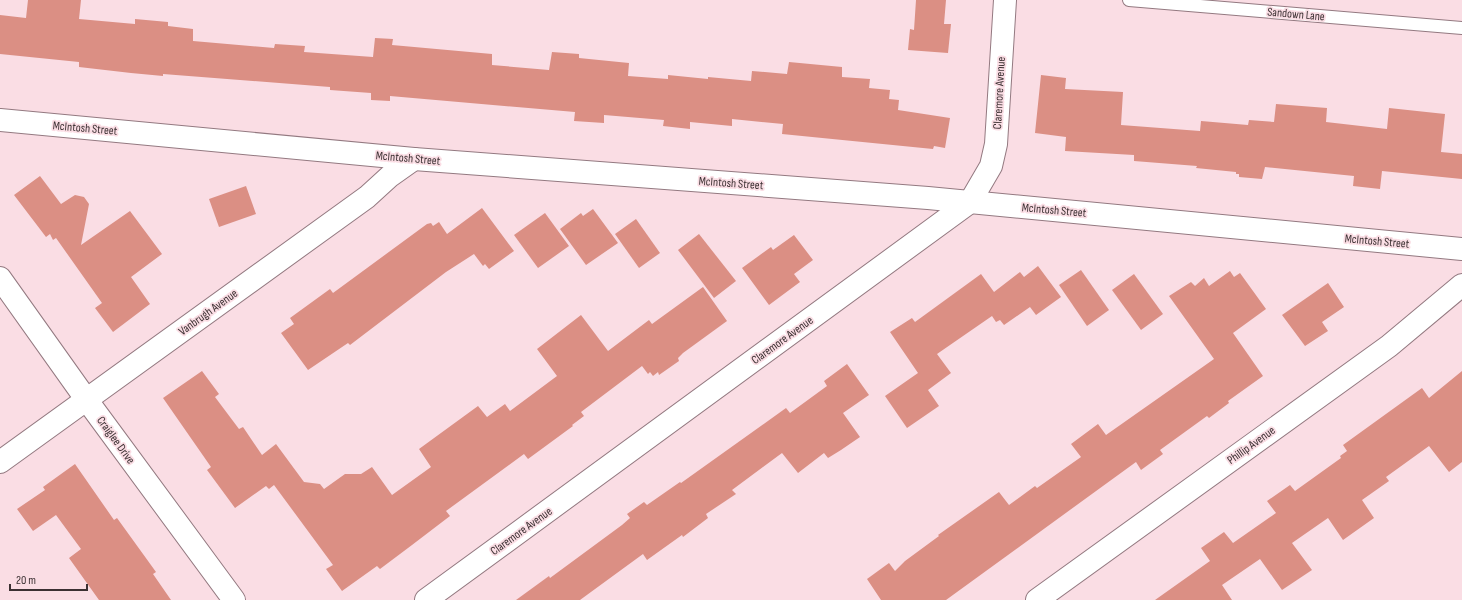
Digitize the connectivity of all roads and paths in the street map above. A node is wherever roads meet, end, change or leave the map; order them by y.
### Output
1 (1005, 0) edge
2 (1129, 0) edge
3 (1462, 28) edge
4 (0, 120) edge
5 (414, 159) junction
6 (970, 202) junction
7 (1462, 249) edge
8 (0, 278) edge
9 (1462, 285) edge
10 (86, 400) junction
11 (0, 462) edge
12 (234, 600) edge
13 (426, 600) edge
14 (1037, 600) edge

1 - 6 street, Claremore Avenue
2 - 3 lane, Sandown Lane
4 - 5 street, McIntosh Street
5 - 6 street, McIntosh Street
5 - 10 street, Vanbrugh Avenue
6 - 7 street, McIntosh Street
6 - 13 street, Claremore Avenue
8 - 10 street, Craiglee Drive
9 - 14 street, Phillip Avenue
10 - 11 street, Vanbrugh Avenue
10 - 12 street, Craiglee Drive

